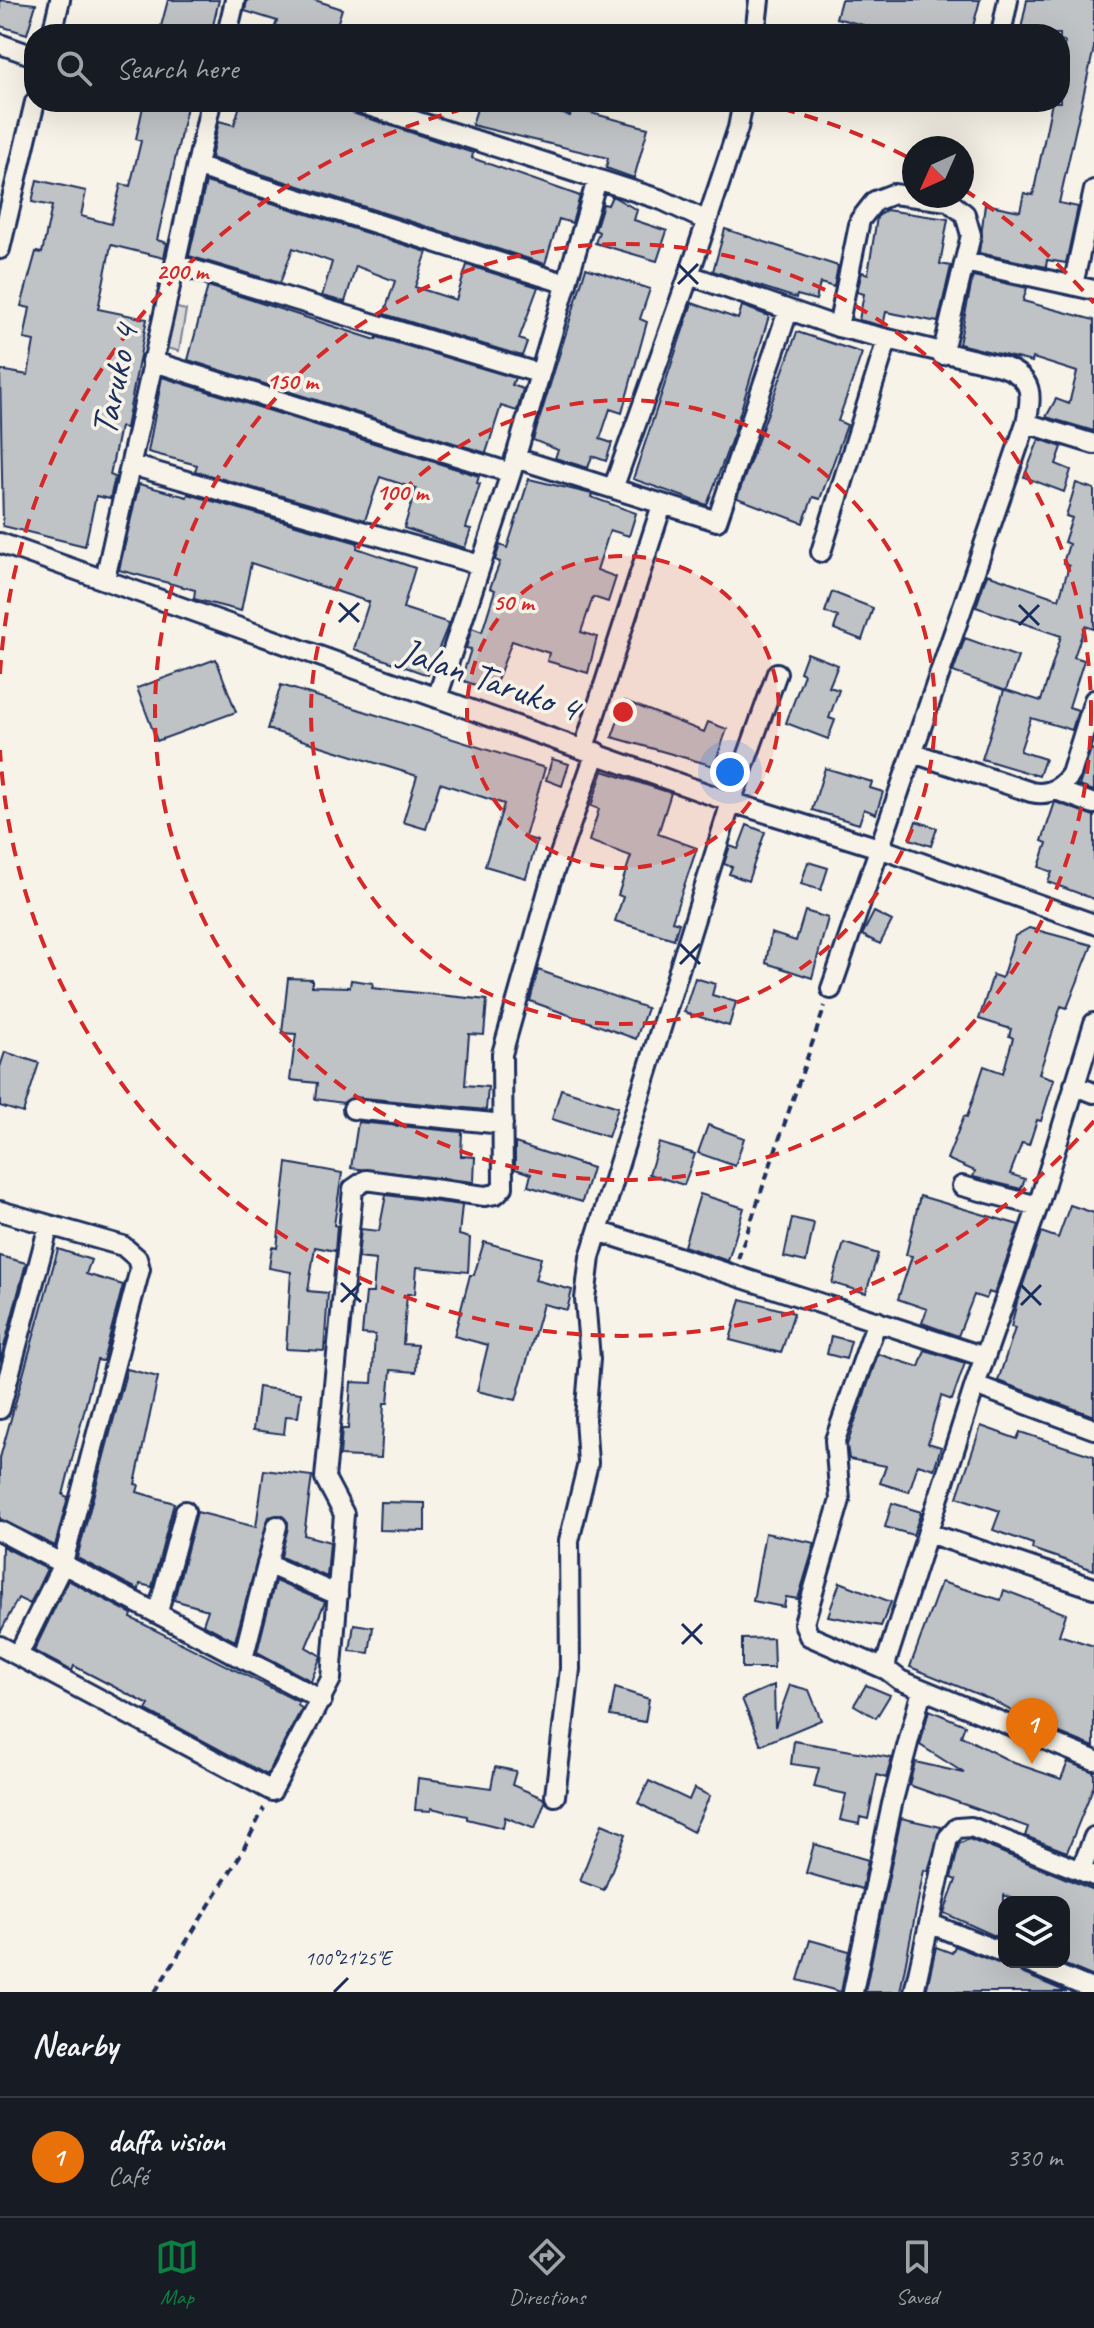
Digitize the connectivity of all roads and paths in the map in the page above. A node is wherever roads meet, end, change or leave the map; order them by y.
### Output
1 (60, 0) edge
2 (235, 0) edge
3 (759, 0) edge
4 (1008, 0) edge
5 (54, 24) edge
6 (229, 24) edge
7 (756, 24) edge
8 (1003, 24) edge
9 (0, 44) edge
10 (24, 52) edge
11 (33, 112) edge
12 (209, 112) edge
13 (387, 112) edge
14 (741, 112) edge
15 (198, 167) junction
16 (597, 180) junction
17 (1094, 190) edge
18 (707, 221) junction
19 (0, 249) edge
20 (965, 262) junction
21 (175, 264) junction
22 (689, 275) junction
23 (567, 284) junction
24 (1073, 285) junction
25 (1094, 290) edge
26 (788, 311) junction
27 (838, 327) junction
28 (887, 340) junction
29 (942, 355) junction
30 (151, 361) junction
31 (538, 373) junction
32 (1026, 423) junction
33 (1094, 444) edge
34 (131, 465) junction
35 (513, 466) junction
36 (614, 486) junction
37 (662, 505) junction
38 (0, 543) edge
39 (821, 552) dead end
40 (480, 565) junction
41 (105, 579) junction
42 (777, 673) dead end
43 (437, 698) junction
44 (1094, 700) edge
45 (590, 750) junction
46 (913, 753) junction
47 (1056, 790) junction
48 (731, 802) junction
49 (1094, 804) edge
50 (879, 848) junction
51 (1094, 924) edge
52 (831, 989) joint
53 (1094, 1023) edge
54 (1074, 1085) junction
55 (1094, 1093) edge
56 (353, 1109) dead end
57 (503, 1124) junction
58 (962, 1186) dead end
59 (1038, 1206) junction
60 (0, 1211) edge
61 (49, 1225) junction
62 (598, 1231) junction
63 (734, 1272) junction
64 (877, 1321) junction
65 (985, 1357) junction
66 (975, 1385) junction
67 (0, 1409) edge
68 (1094, 1429) edge
69 (185, 1511) dead end
70 (277, 1526) dead end
71 (0, 1531) edge
72 (928, 1533) junction
73 (267, 1564) junction
74 (62, 1566) junction
75 (1094, 1588) edge
76 (338, 1595) junction
77 (158, 1612) junction
78 (0, 1646) edge
79 (18, 1655) junction
80 (243, 1659) junction
81 (887, 1670) junction
82 (922, 1690) junction
83 (322, 1700) junction
84 (1094, 1760) edge
85 (272, 1791) junction
86 (555, 1796) dead end
87 (1094, 1837) edge
88 (1088, 1873) edge
89 (931, 1924) junction
90 (998, 1951) edge
91 (1041, 1968) edge
92 (1094, 1990) edge
93 (155, 1992) edge
94 (853, 1992) edge
95 (914, 1992) edge

1 - 5 street
2 - 6 street
3 - 7 street
4 - 8 street
9 - 10 street
11 - 19 street
12 - 15 street, Taruko 4
13 - 16 street
14 - 18 street
15 - 21 street, Taruko 4
15 - 23 street
16 - 18 street
16 - 23 street
17 - 24 street
18 - 22 street
20 - 24 street
20 - 27 street
20 - 29 street
21 - 30 street, Taruko 4
21 - 31 street
22 - 26 street
22 - 36 street
23 - 31 street
24 - 25 street
26 - 27 street
26 - 37 street
27 - 28 street
28 - 29 street
28 - 39 street
29 - 32 street
30 - 34 street, Taruko 4
30 - 35 street
31 - 35 street
32 - 33 street
32 - 46 street
34 - 40 street
34 - 41 street, Taruko 4
35 - 36 street
35 - 40 street
36 - 37 street
37 - 45 street
38 - 41 street, Jalan Taruko 4
40 - 43 street
41 - 43 street, Jalan Taruko 4
42 - 48 street
43 - 45 street, Jalan Taruko 4
44 - 47 street
45 - 48 street, Jalan Taruko 4
45 - 57 street
46 - 47 street
46 - 50 street
47 - 49 street
48 - 50 street, Jalan Taruko 4
48 - 62 street
50 - 51 street, Jalan Taruko 4
50 - 52 street
52 - 63 path
53 - 54 street
54 - 55 street
54 - 59 street
56 - 57 street
57 - 76 street
58 - 59 street
59 - 65 street
60 - 61 street
61 - 67 street
61 - 74 street
62 - 63 street
62 - 86 street
63 - 64 street
64 - 65 street
64 - 81 street
65 - 66 street
66 - 68 street
66 - 72 street
69 - 77 street
70 - 73 street
71 - 74 street
72 - 75 street
72 - 81 street
73 - 76 street
73 - 80 street
74 - 77 street
74 - 79 street
76 - 83 street
77 - 80 street
78 - 79 street
79 - 85 street
80 - 83 street
81 - 82 street
82 - 84 street
82 - 94 street
83 - 85 street
85 - 93 path
87 - 88 street
88 - 89 street
89 - 90 street
89 - 95 street
91 - 92 street

